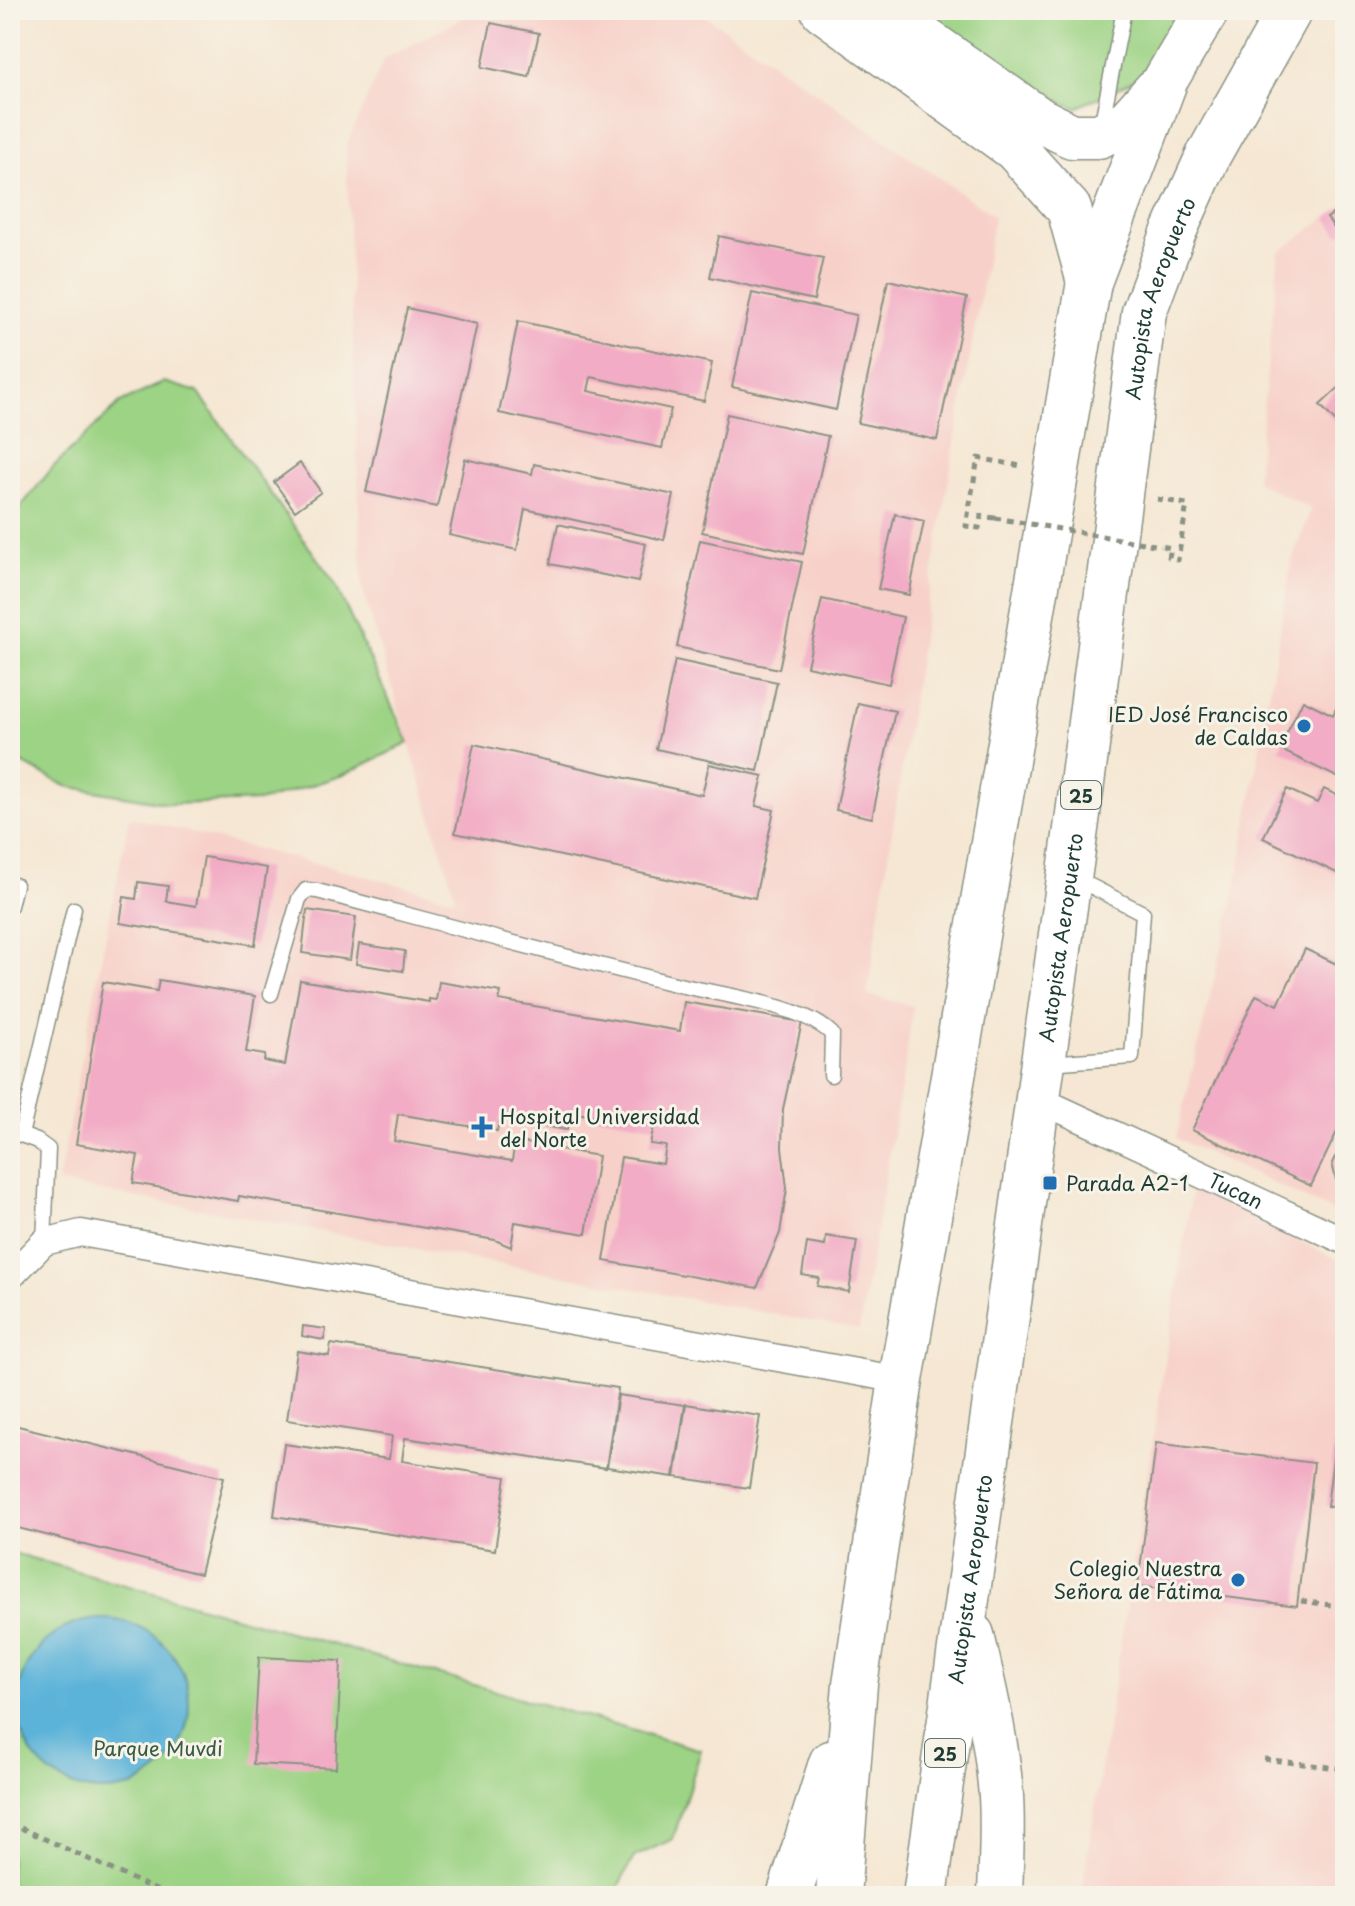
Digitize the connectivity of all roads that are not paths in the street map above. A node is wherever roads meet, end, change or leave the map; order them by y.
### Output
1 (823, 10) edge
2 (883, 10) edge
3 (1124, 10) edge
4 (1290, 10) edge
5 (1182, 42) edge
6 (1099, 136) junction
7 (1089, 282) junction
8 (1068, 875) junction
9 (15, 885) dead end
10 (10, 906) edge
11 (74, 909) dead end
12 (271, 994) dead end
13 (831, 1075) dead end
14 (1040, 1081) junction
15 (15, 1133) edge
16 (1345, 1241) edge
17 (44, 1242) junction
18 (10, 1277) edge
19 (901, 1380) junction
20 (966, 1609) junction
21 (855, 1684) junction
22 (789, 1896) edge
23 (838, 1896) edge
24 (925, 1896) edge
25 (1000, 1896) edge

1 - 7 highway
2 - 6 highway
3 - 6 lane
4 - 8 highway, Autopista Aeropuerto / 25
5 - 6 highway
5 - 7 highway
7 - 19 highway
8 - 14 highway, Autopista Aeropuerto / 25
8 - 14 lane
9 - 10 lane
11 - 15 lane
12 - 13 lane
14 - 16 street, Tucan
14 - 20 highway, Autopista Aeropuerto / 25
15 - 17 lane
17 - 18 street
17 - 19 street
19 - 21 highway
20 - 24 highway, Autopista Aeropuerto / 25
20 - 25 highway
21 - 22 highway
21 - 23 highway

